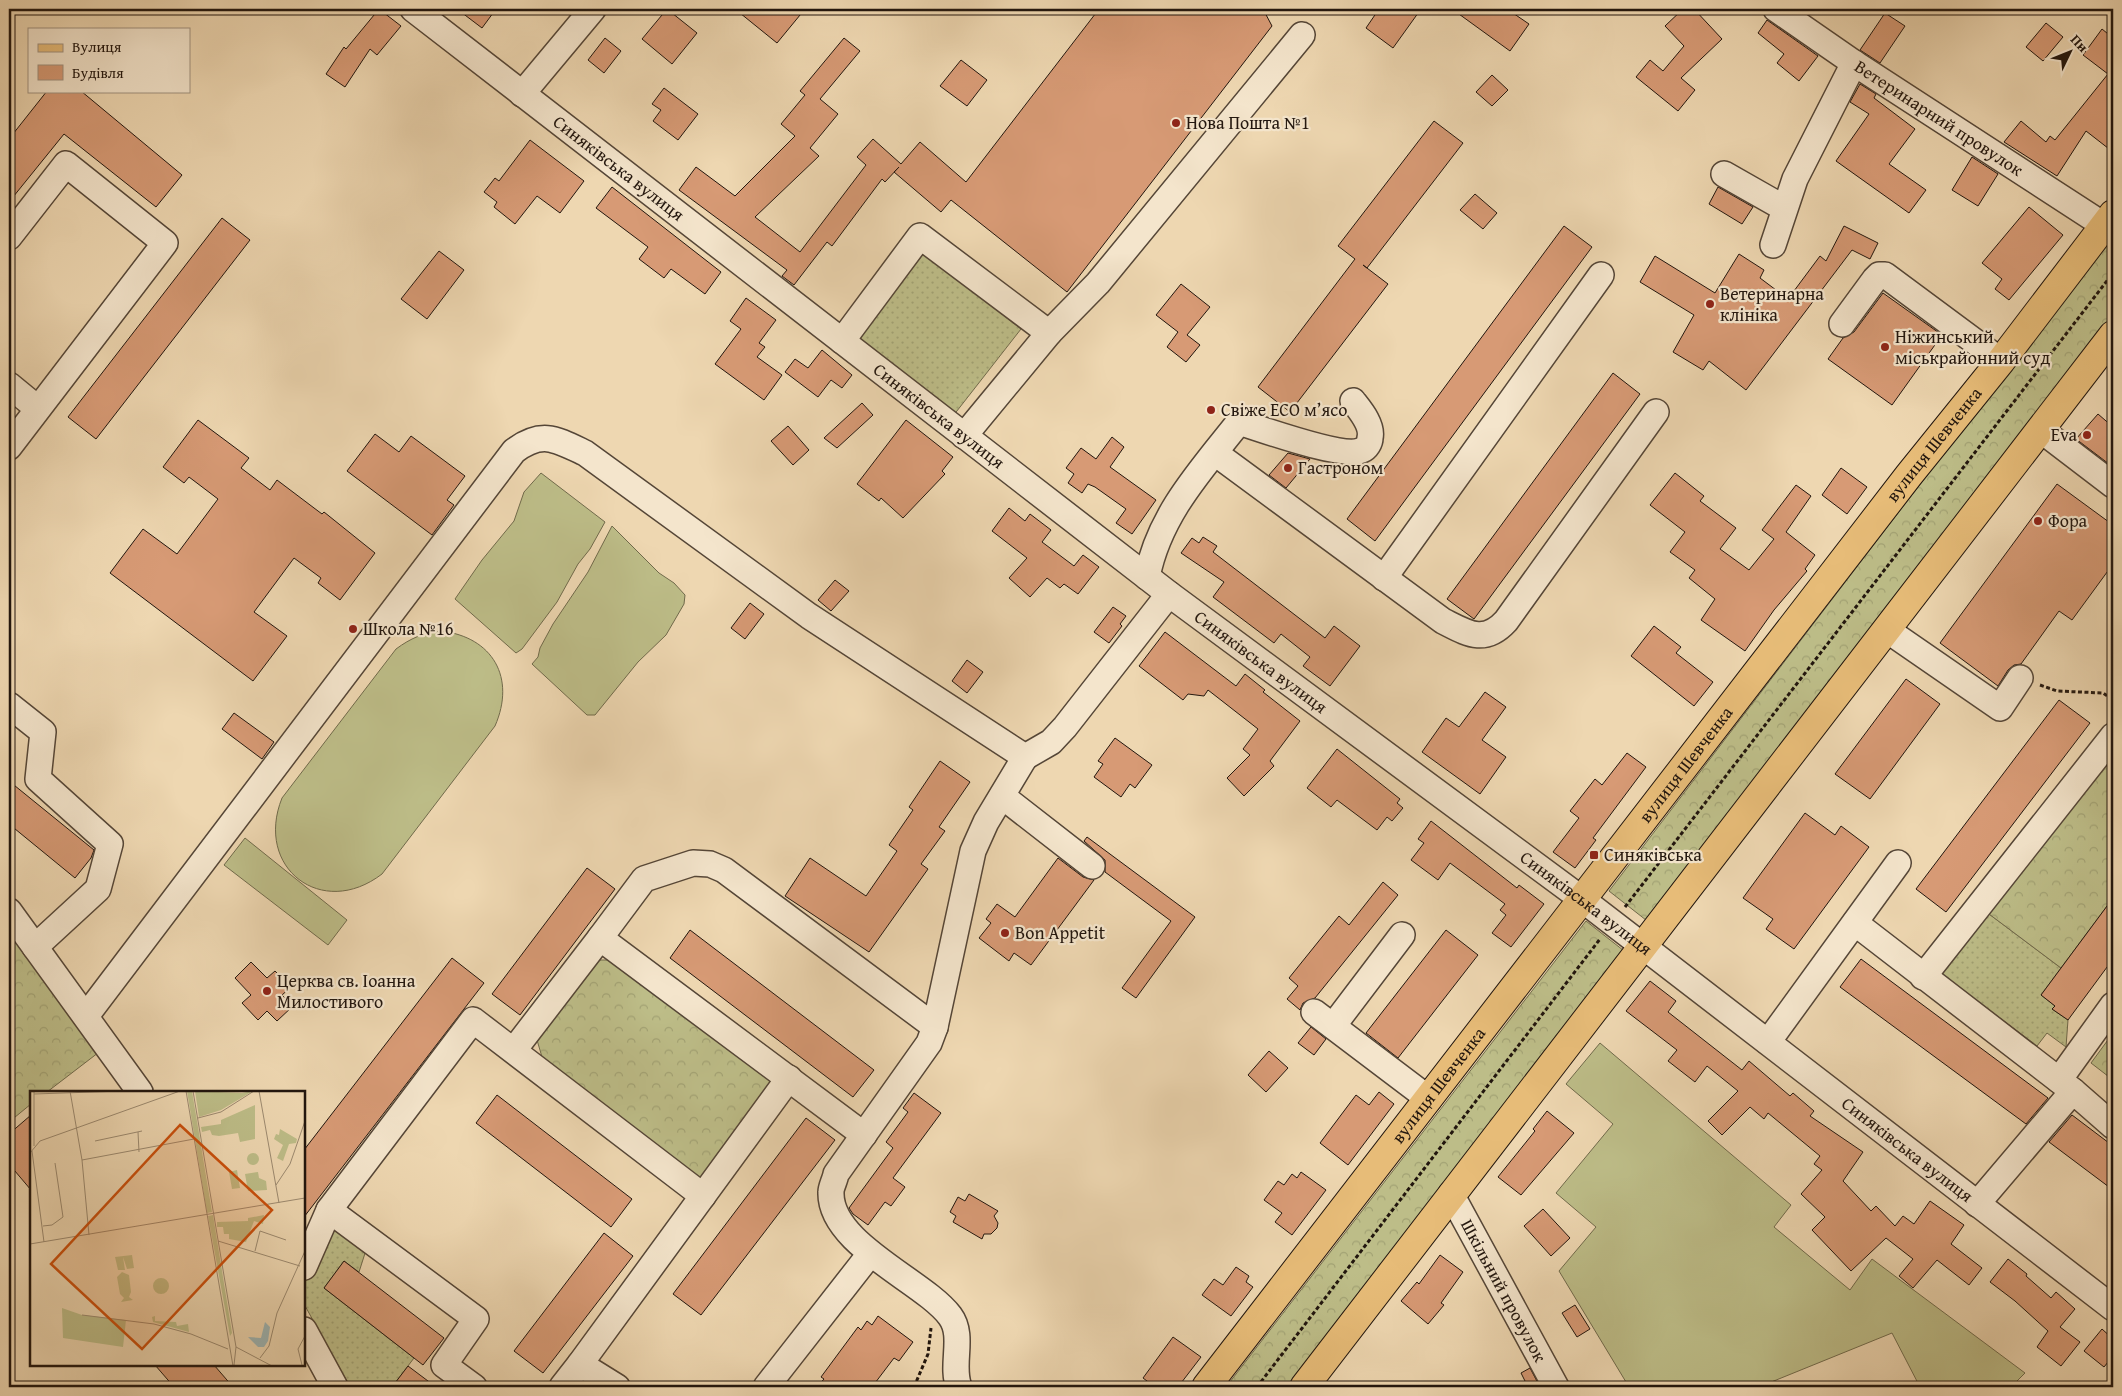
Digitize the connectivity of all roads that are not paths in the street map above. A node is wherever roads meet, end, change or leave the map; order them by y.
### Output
1 (413, 9) edge
2 (592, 9) edge
3 (1776, 9) edge
4 (1302, 35) dead end
5 (1854, 63) junction
6 (522, 94) junction
7 (1724, 174) dead end
8 (1784, 208) junction
9 (2109, 220) edge
10 (9, 236) edge
11 (1773, 245) dead end
12 (1601, 275) dead end
13 (1842, 324) dead end
14 (1049, 334) junction
15 (2113, 335) edge
16 (842, 341) junction
17 (2001, 361) junction
18 (9, 385) edge
19 (1353, 400) dead end
20 (37, 408) junction
21 (1656, 412) dead end
22 (2041, 430) junction
23 (964, 436) junction
24 (9, 447) edge
25 (1215, 453) junction
26 (2113, 485) edge
27 (1147, 577) junction
28 (1384, 578) junction
29 (1169, 594) junction
30 (1888, 630) junction
31 (2020, 678) road end
32 (9, 705) edge
33 (2113, 736) edge
34 (1025, 757) junction
35 (1002, 796) junction
36 (1898, 863) dead end
37 (1092, 866) dead end
38 (1582, 900) junction
39 (9, 911) edge
40 (1855, 923) junction
41 (1402, 935) dead end
42 (600, 938) junction
43 (36, 947) junction
44 (1643, 947) junction
45 (1923, 977) junction
46 (2113, 1005) edge
47 (86, 1016) junction
48 (936, 1027) junction
49 (1768, 1042) junction
50 (514, 1050) junction
51 (789, 1078) junction
52 (2066, 1086) junction
53 (139, 1091) edge
54 (1429, 1099) junction
55 (2113, 1126) edge
56 (864, 1135) junction
57 (1451, 1194) junction
58 (702, 1196) junction
59 (1977, 1204) junction
60 (329, 1210) junction
61 (870, 1254) junction
62 (305, 1266) edge
63 (2113, 1308) edge
64 (305, 1332) edge
65 (580, 1364) junction
66 (335, 1387) edge
67 (474, 1387) edge
68 (562, 1387) edge
69 (617, 1387) edge
70 (766, 1387) edge
71 (959, 1387) edge
72 (1206, 1387) edge
73 (1304, 1387) edge
74 (1556, 1387) edge

1 - 6 street, Синяківська вулиця
2 - 6 street
3 - 5 street, Ветеринарний провулок
4 - 14 street
5 - 8 street
5 - 9 street, Ветеринарний провулок
6 - 16 street, Синяківська вулиця
7 - 8 street
8 - 11 street
9 - 17 main road, вулиця Шевченка
10 - 20 street
12 - 28 street
13 - 17 street
14 - 16 street
14 - 23 street
15 - 22 main road
16 - 23 street, Синяківська вулиця
17 - 38 main road, вулиця Шевченка
18 - 20 street
19 - 25 street
20 - 24 street
21 - 28 street
22 - 26 street
22 - 30 main road
23 - 27 street, Синяківська вулиця
25 - 27 street
25 - 28 street
27 - 29 street, Синяківська вулиця
29 - 34 street
29 - 38 street, Синяківська вулиця
30 - 31 street
30 - 44 main road
32 - 43 street
33 - 45 street
34 - 35 street
34 - 47 street
35 - 37 street
35 - 48 street
36 - 40 street
38 - 44 street, Синяківська вулиця
38 - 54 main road, вулиця Шевченка
39 - 43 street
40 - 45 street
40 - 49 street
41 - 54 street
42 - 48 street
42 - 50 street
42 - 51 street
43 - 47 street
44 - 49 street, Синяківська вулиця
44 - 57 main road
45 - 52 street
46 - 52 street
47 - 53 street
48 - 56 street
49 - 59 street, Синяківська вулиця
50 - 58 street
50 - 60 street
51 - 56 street
51 - 58 street
52 - 55 street
52 - 59 street
54 - 72 main road, вулиця Шевченка
56 - 61 street
57 - 73 main road
57 - 74 street, Шкільний провулок
58 - 65 street
59 - 63 street, Синяківська вулиця
60 - 62 street
60 - 67 street
61 - 70 street
61 - 71 street
64 - 66 street
65 - 68 street
65 - 69 street

